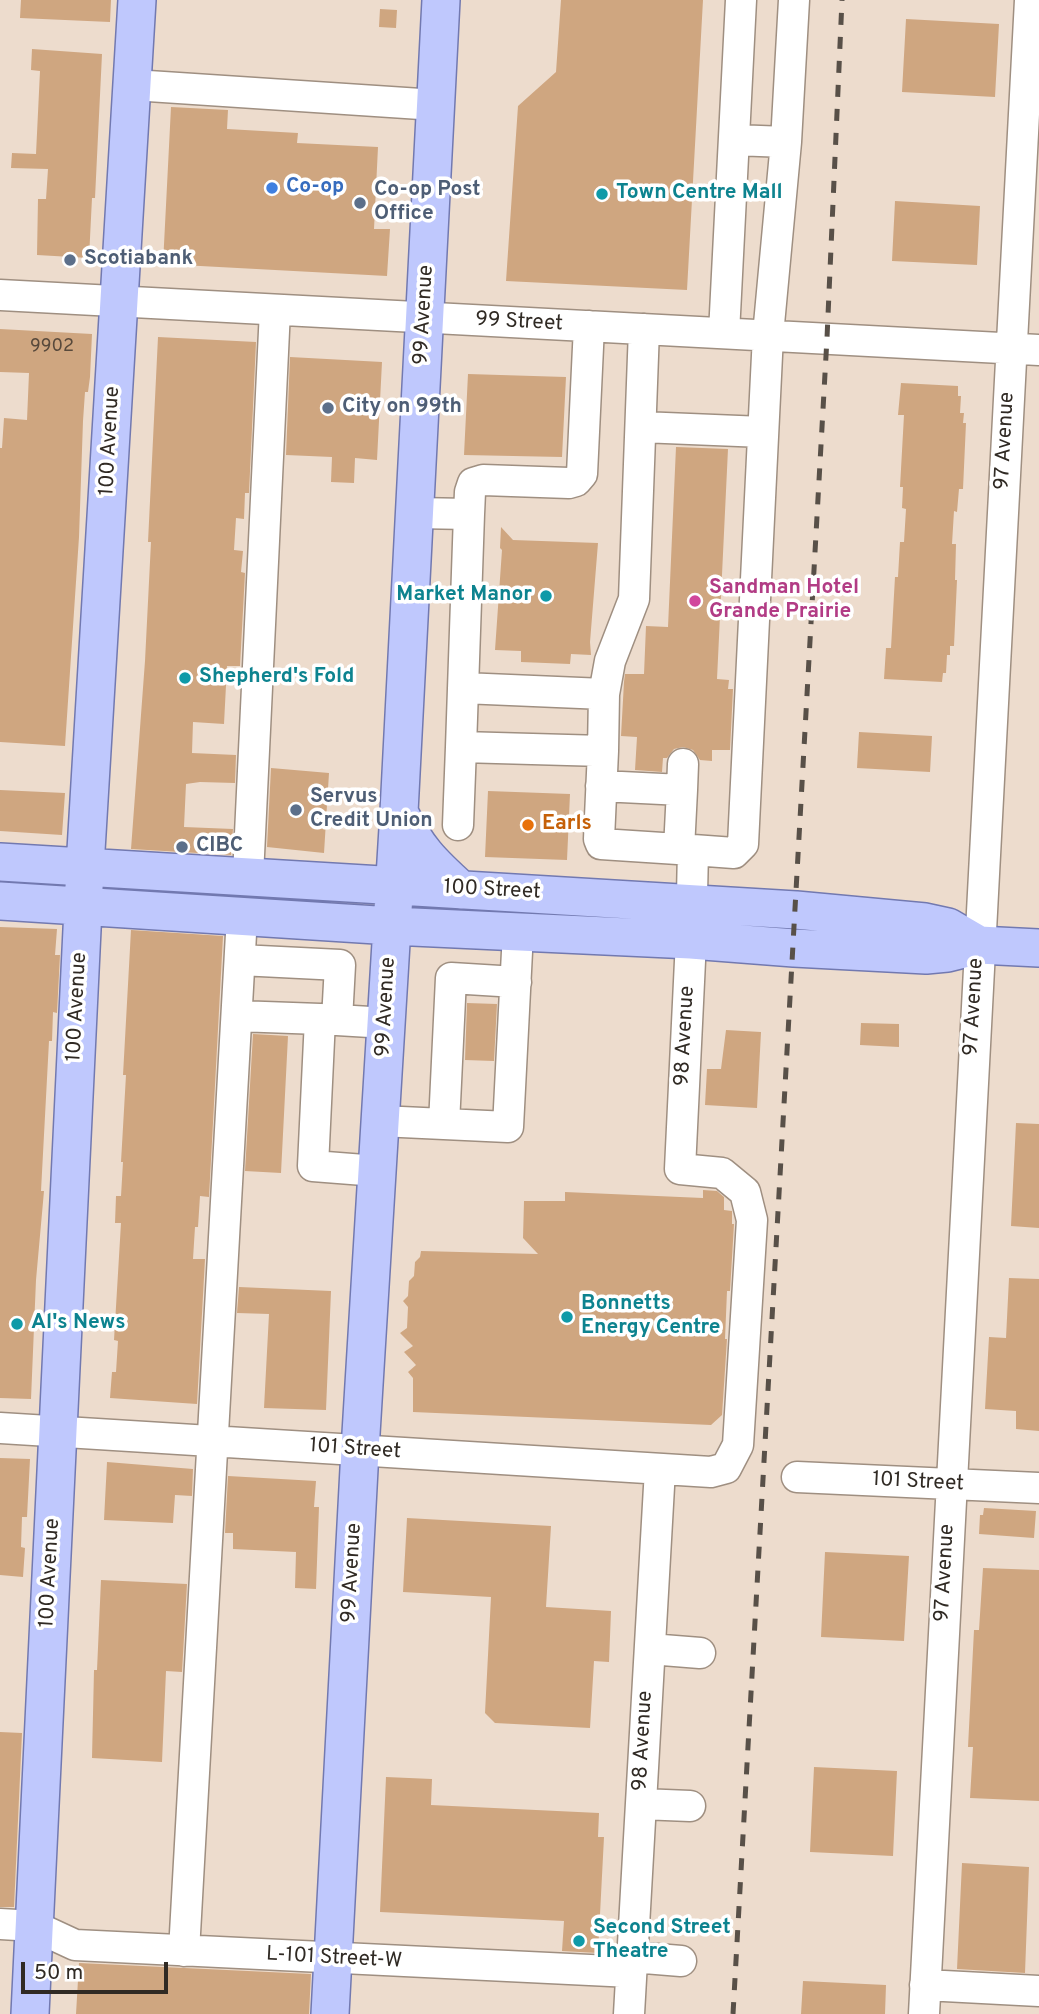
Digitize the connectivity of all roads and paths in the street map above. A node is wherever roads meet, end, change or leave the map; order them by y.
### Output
1 (137, 0) edge
2 (441, 0) edge
3 (741, 0) edge
4 (794, 0) edge
5 (1030, 0) edge
6 (133, 85) junction
7 (436, 105) junction
8 (734, 140) junction
9 (786, 142) junction
10 (0, 295) edge
11 (119, 303) junction
12 (275, 310) junction
13 (425, 318) junction
14 (589, 326) junction
15 (644, 329) junction
16 (724, 333) junction
17 (768, 335) junction
18 (1025, 349) edge
19 (641, 427) junction
20 (763, 432) junction
21 (415, 513) junction
22 (469, 514) junction
23 (463, 688) junction
24 (604, 694) junction
25 (461, 747) junction
26 (603, 751) junction
27 (601, 786) junction
28 (399, 812) junction
29 (458, 825) dead end
30 (686, 850) junction
31 (0, 862) edge
32 (85, 867) junction
33 (248, 876) junction
34 (394, 884) junction
35 (461, 890) junction
36 (0, 901) edge
37 (692, 902) junction
38 (83, 905) junction
39 (242, 916) junction
40 (392, 926) junction
41 (519, 932) junction
42 (691, 940) junction
43 (979, 945) junction
44 (1039, 948) edge
45 (240, 960) junction
46 (516, 982) junction
47 (237, 1016) junction
48 (328, 1019) junction
49 (387, 1023) junction
50 (380, 1121) junction
51 (444, 1124) junction
52 (377, 1171) junction
53 (0, 1428) edge
54 (57, 1431) junction
55 (213, 1441) junction
56 (359, 1450) junction
57 (660, 1469) junction
58 (711, 1472) joint
59 (797, 1477) dead end
60 (951, 1485) junction
61 (1039, 1488) edge
62 (650, 1649) junction
63 (700, 1653) dead end
64 (641, 1804) junction
65 (690, 1806) dead end
66 (17, 1925) edge
67 (184, 1951) junction
68 (333, 1959) junction
69 (681, 1961) dead end
70 (631, 1965) junction
71 (925, 1985) junction
72 (1039, 1991) edge
73 (30, 2014) edge
74 (330, 2014) edge
75 (629, 2014) edge
76 (924, 2014) edge

1 - 6 main road, 100 Avenue
2 - 7 main road, 99 Avenue
3 - 8 street
4 - 9 street
5 - 18 street, 97 Avenue
6 - 7 street
6 - 11 main road, 100 Avenue
7 - 13 main road, 99 Avenue
8 - 9 street
8 - 16 street
9 - 17 street
10 - 11 street, 99 Street
11 - 12 street, 99 Street
11 - 32 main road, 100 Avenue
12 - 13 street, 99 Street
12 - 33 street
13 - 14 street, 99 Street
13 - 21 main road, 99 Avenue
14 - 15 street, 99 Street
14 - 22 street
15 - 16 street, 99 Street
15 - 19 street
16 - 17 street, 99 Street
17 - 18 street, 99 Street
17 - 20 street
18 - 43 street, 97 Avenue
19 - 20 street
19 - 24 street
20 - 30 street
21 - 22 street
21 - 28 main road, 99 Avenue
22 - 23 street
23 - 24 street
23 - 25 street
24 - 26 street
25 - 26 street
25 - 29 street
26 - 27 street
27 - 30 street
27 - 30 street, 98 Avenue
28 - 34 main road, 99 Avenue
28 - 35 main road
30 - 37 street, 98 Avenue
31 - 32 main road, 100 Street
32 - 33 main road, 100 Street
32 - 38 main road, 100 Avenue
33 - 34 main road, 100 Street
34 - 35 main road, 100 Street
34 - 40 main road, 99 Avenue
35 - 37 main road, 100 Street
36 - 38 main road, 100 Street
37 - 42 street, 98 Avenue
37 - 43 main road, 100 Street
38 - 39 main road, 100 Street
38 - 54 main road, 100 Avenue
39 - 40 main road, 100 Street
39 - 45 street
40 - 41 main road, 100 Street
40 - 49 main road, 99 Avenue
41 - 42 main road, 100 Street
41 - 46 street
42 - 43 main road, 100 Street
42 - 58 street, 98 Avenue
43 - 44 main road, 100 Street
43 - 60 street, 97 Avenue
45 - 47 street
45 - 48 street
46 - 51 street
46 - 51 street
47 - 48 street
47 - 55 street
48 - 49 street
48 - 52 street
49 - 50 main road, 99 Avenue
50 - 51 street
50 - 52 main road, 99 Avenue
52 - 56 main road, 99 Avenue
53 - 54 street, 101 Street
54 - 55 street, 101 Street
54 - 66 main road, 100 Avenue
55 - 56 street, 101 Street
55 - 67 street
56 - 57 street, 101 Street
56 - 68 main road, 99 Avenue
57 - 58 street, 101 Street
57 - 62 street, 98 Avenue
59 - 60 street, 101 Street
60 - 61 street, 101 Street
60 - 71 street, 97 Avenue
62 - 63 street
62 - 64 street, 98 Avenue
64 - 65 street
64 - 70 street, 98 Avenue
66 - 67 street, L-101 Street-W
66 - 73 main road, 100 Avenue
67 - 68 street, L-101 Street-W
68 - 70 street, L-101 Street-W
68 - 74 main road, 99 Avenue
69 - 70 street, L-101 Street-W
70 - 75 street, 98 Avenue
71 - 72 street
71 - 76 street, 97 Avenue

